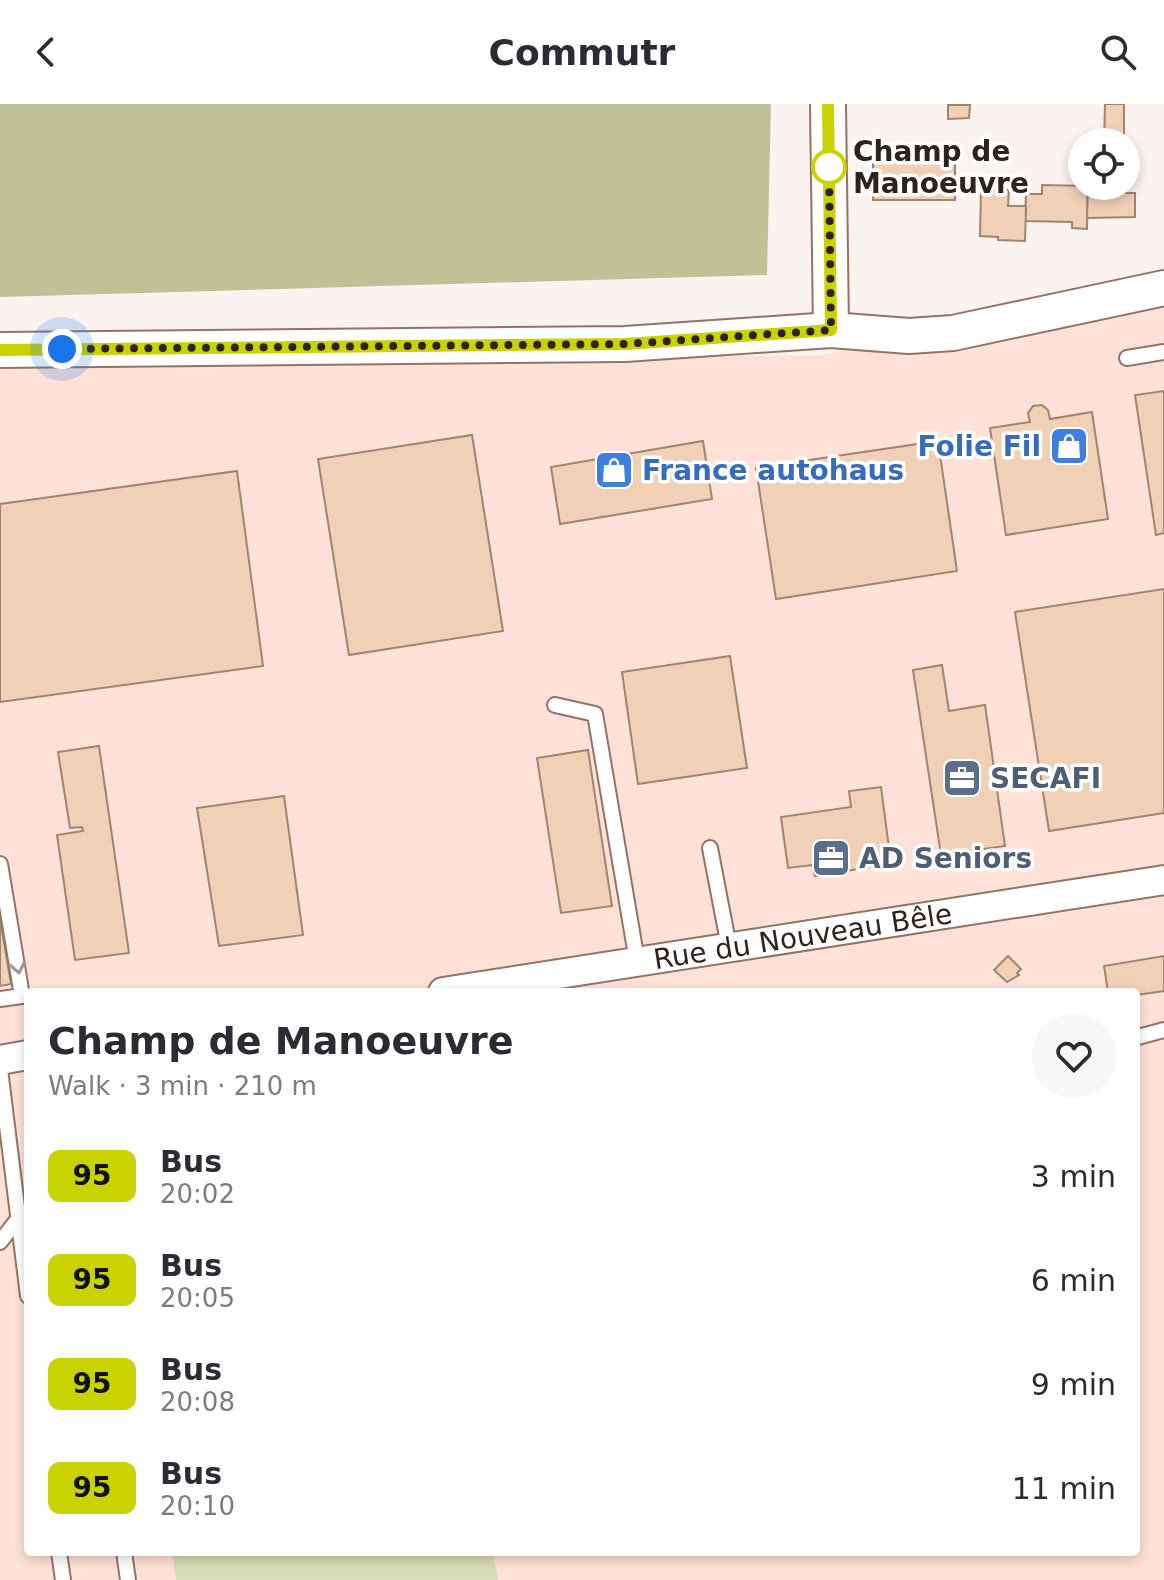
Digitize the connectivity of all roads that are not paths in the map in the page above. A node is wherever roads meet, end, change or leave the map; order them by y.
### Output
1 (828, 104) edge
2 (1164, 288) edge
3 (831, 330) junction
4 (0, 350) edge
5 (1164, 352) edge
6 (1127, 358) dead end
7 (555, 705) dead end
8 (710, 848) dead end
9 (0, 864) edge
10 (1164, 880) edge
11 (729, 947) junction
12 (637, 961) junction
13 (468, 988) edge
14 (0, 999) edge
15 (1164, 1030) edge
16 (1140, 1036) edge
17 (24, 1056) edge
18 (0, 1060) edge
19 (0, 1069) edge
20 (18, 1219) junction
21 (0, 1242) edge
22 (24, 1265) edge
23 (60, 1556) edge
24 (125, 1556) edge
25 (63, 1580) edge
26 (128, 1580) edge

1 - 3 street
2 - 3 street
3 - 4 street
5 - 6 lane
7 - 12 lane
8 - 11 lane
9 -> 14 lane
10 - 11 street, Rue du Nouveau Bêle
11 - 12 street, Rue du Nouveau Bêle
12 - 13 street, Rue du Nouveau Bêle
15 - 16 lane
17 - 18 street
19 - 20 lane
20 - 21 lane
20 - 22 lane
23 - 25 lane
24 - 26 lane

